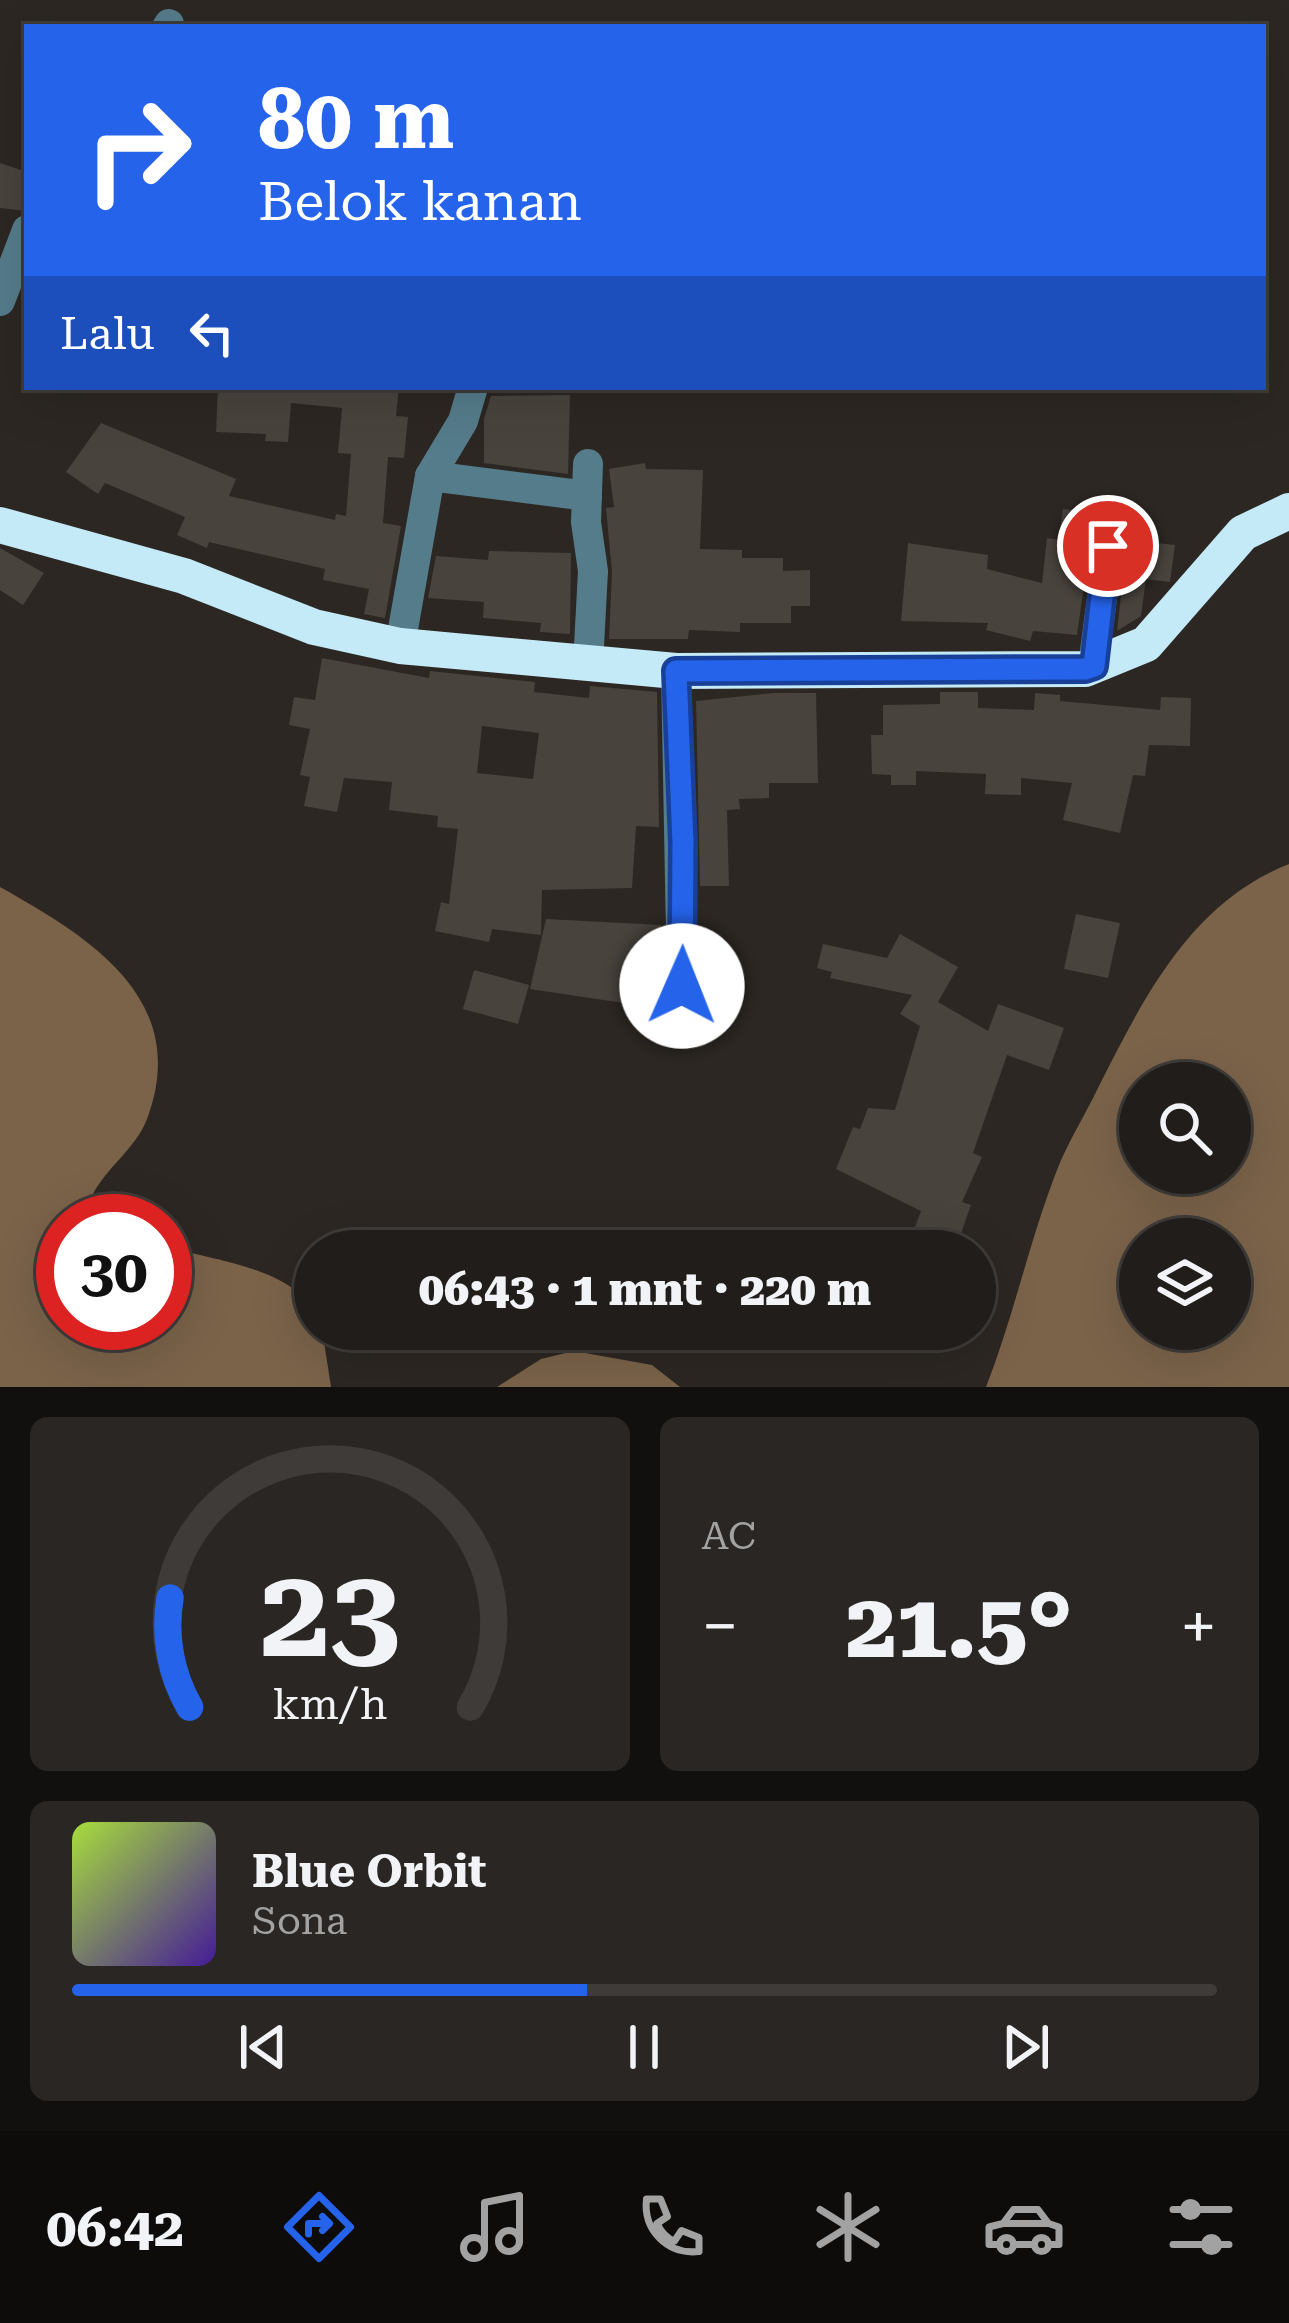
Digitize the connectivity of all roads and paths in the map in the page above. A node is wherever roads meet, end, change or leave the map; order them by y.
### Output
1 (24, 238) edge
2 (0, 301) edge
3 (472, 390) edge
4 (588, 464) dead end
5 (430, 476) junction
6 (587, 496) junction
7 (1289, 511) edge
8 (0, 525) edge
9 (1108, 546) dead end
10 (400, 646) junction
11 (588, 665) junction
12 (1094, 666) junction
13 (676, 671) junction
14 (682, 986) dead end

1 - 2 street
3 - 5 street
4 - 6 street
5 - 6 street
5 - 10 street
6 - 11 street
7 - 12 highway
8 - 10 highway
9 - 12 street
10 - 11 highway
11 - 13 highway
12 - 13 highway
13 - 14 street

